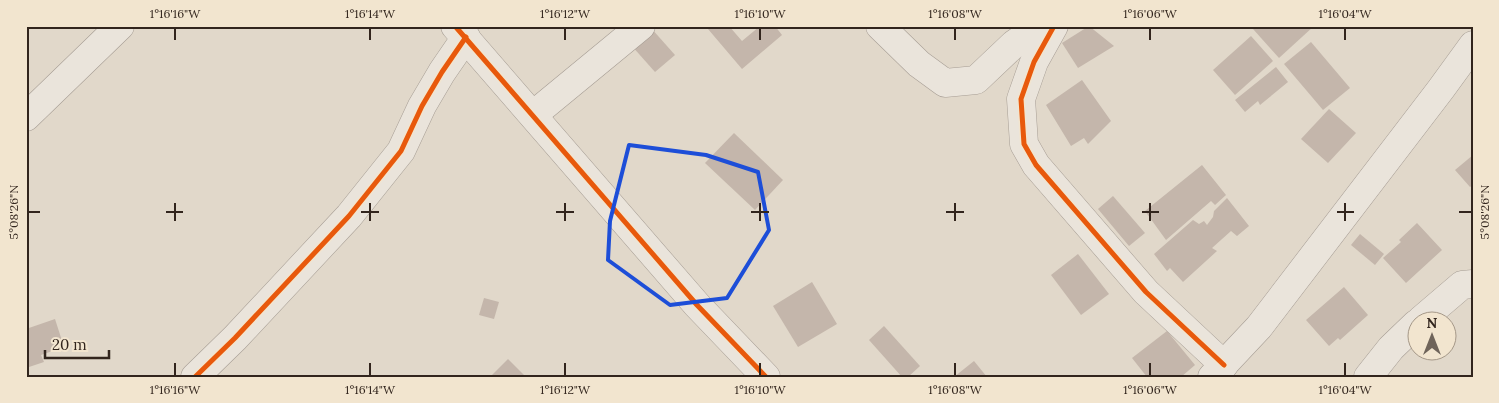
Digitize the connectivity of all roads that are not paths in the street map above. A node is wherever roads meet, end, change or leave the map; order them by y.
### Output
1 (120, 26) edge
2 (641, 26) edge
3 (880, 26) edge
4 (1040, 26) edge
5 (1054, 26) edge
6 (460, 32) edge
7 (1473, 44) edge
8 (533, 115) junction
9 (26, 117) edge
10 (1473, 284) edge
11 (1433, 310) edge
12 (1406, 334) edge
13 (1218, 371) edge
14 (195, 377) edge
15 (766, 377) edge
16 (1368, 377) edge

1 - 9 street
2 - 8 street
3 - 4 street
5 - 13 street
6 - 8 street
6 - 14 street
7 - 13 street
8 - 15 street
10 - 11 street
12 - 16 street

